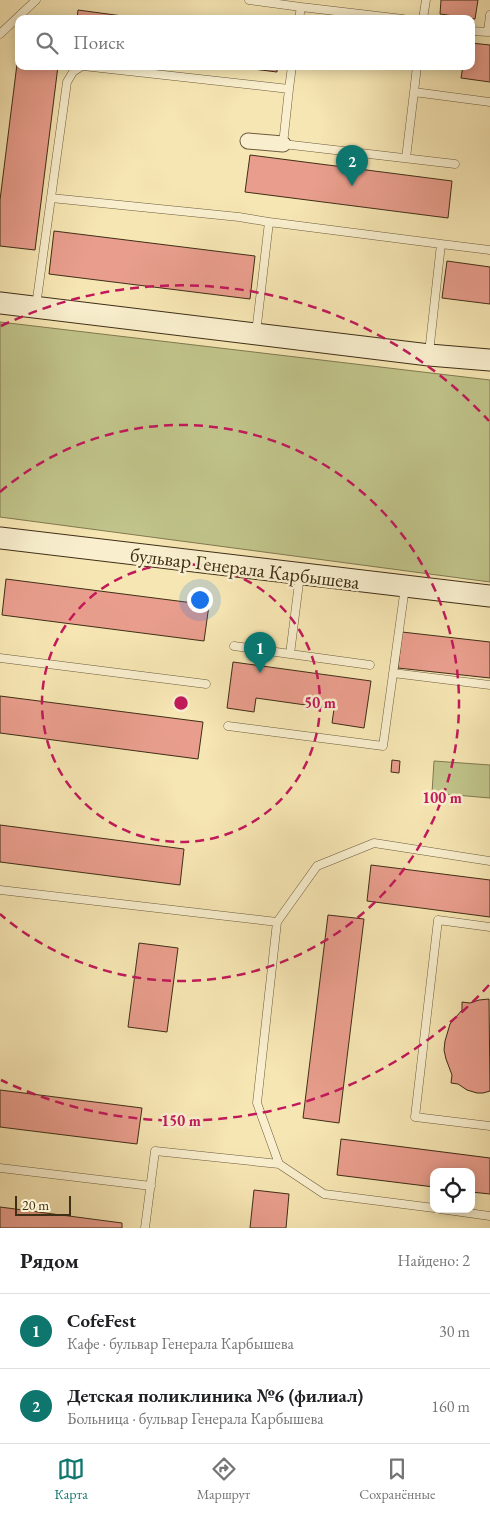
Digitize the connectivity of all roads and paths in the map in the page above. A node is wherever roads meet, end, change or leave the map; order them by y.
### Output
1 (36, 0) edge
2 (249, 0) edge
3 (426, 0) edge
4 (301, 7) junction
5 (20, 15) edge
6 (300, 15) edge
7 (369, 15) edge
8 (424, 15) edge
9 (490, 15) edge
10 (15, 20) edge
11 (475, 31) edge
12 (0, 34) edge
13 (76, 70) edge
14 (119, 70) edge
15 (291, 70) edge
16 (417, 70) edge
17 (289, 89) junction
18 (414, 92) junction
19 (490, 102) edge
20 (248, 141) dead end
21 (283, 144) junction
22 (406, 158) junction
23 (455, 164) dead end
24 (51, 198) junction
25 (269, 222) junction
26 (441, 244) junction
27 (490, 250) edge
28 (0, 304) edge
29 (36, 308) junction
30 (256, 334) junction
31 (429, 354) junction
32 (490, 360) edge
33 (0, 538) edge
34 (300, 574) junction
35 (405, 587) junction
36 (490, 596) edge
37 (234, 646) dead end
38 (290, 654) junction
39 (0, 658) edge
40 (370, 665) dead end
41 (394, 673) junction
42 (206, 684) dead end
43 (490, 685) edge
44 (228, 726) dead end
45 (490, 861) edge
46 (0, 890) edge
47 (277, 922) junction
48 (490, 927) edge
49 (490, 1126) edge
50 (279, 1164) junction
51 (0, 1168) edge
52 (151, 1186) junction
53 (430, 1207) edge
54 (469, 1213) edge
55 (490, 1216) edge
56 (146, 1228) edge

1 - 5 lane
2 - 4 lane
3 - 8 lane
4 - 6 lane
4 - 7 lane
9 - 11 lane
10 - 12 lane
13 - 24 lane
14 - 17 lane
15 - 17 lane
16 - 18 lane
17 - 21 lane
18 - 19 lane
18 - 22 lane
20 - 21 street
21 - 22 lane
22 - 23 lane
24 - 25 lane
24 - 29 lane
25 - 26 lane
25 - 30 lane
26 - 27 lane
26 - 31 lane
28 - 29 street
29 - 30 street
30 - 31 street
31 - 32 street
33 - 34 street, бульвар Генерала Карбышева
34 - 35 street, бульвар Генерала Карбышева
34 - 38 lane
35 - 36 street, бульвар Генерала Карбышева
35 - 41 lane
37 - 38 lane
38 - 40 lane
39 - 42 lane
41 - 43 lane
41 - 44 lane
45 - 47 lane
46 - 47 lane
47 - 50 lane
48 - 49 lane
50 - 52 lane
50 - 53 lane
51 - 52 lane
52 - 56 lane
54 - 55 lane

